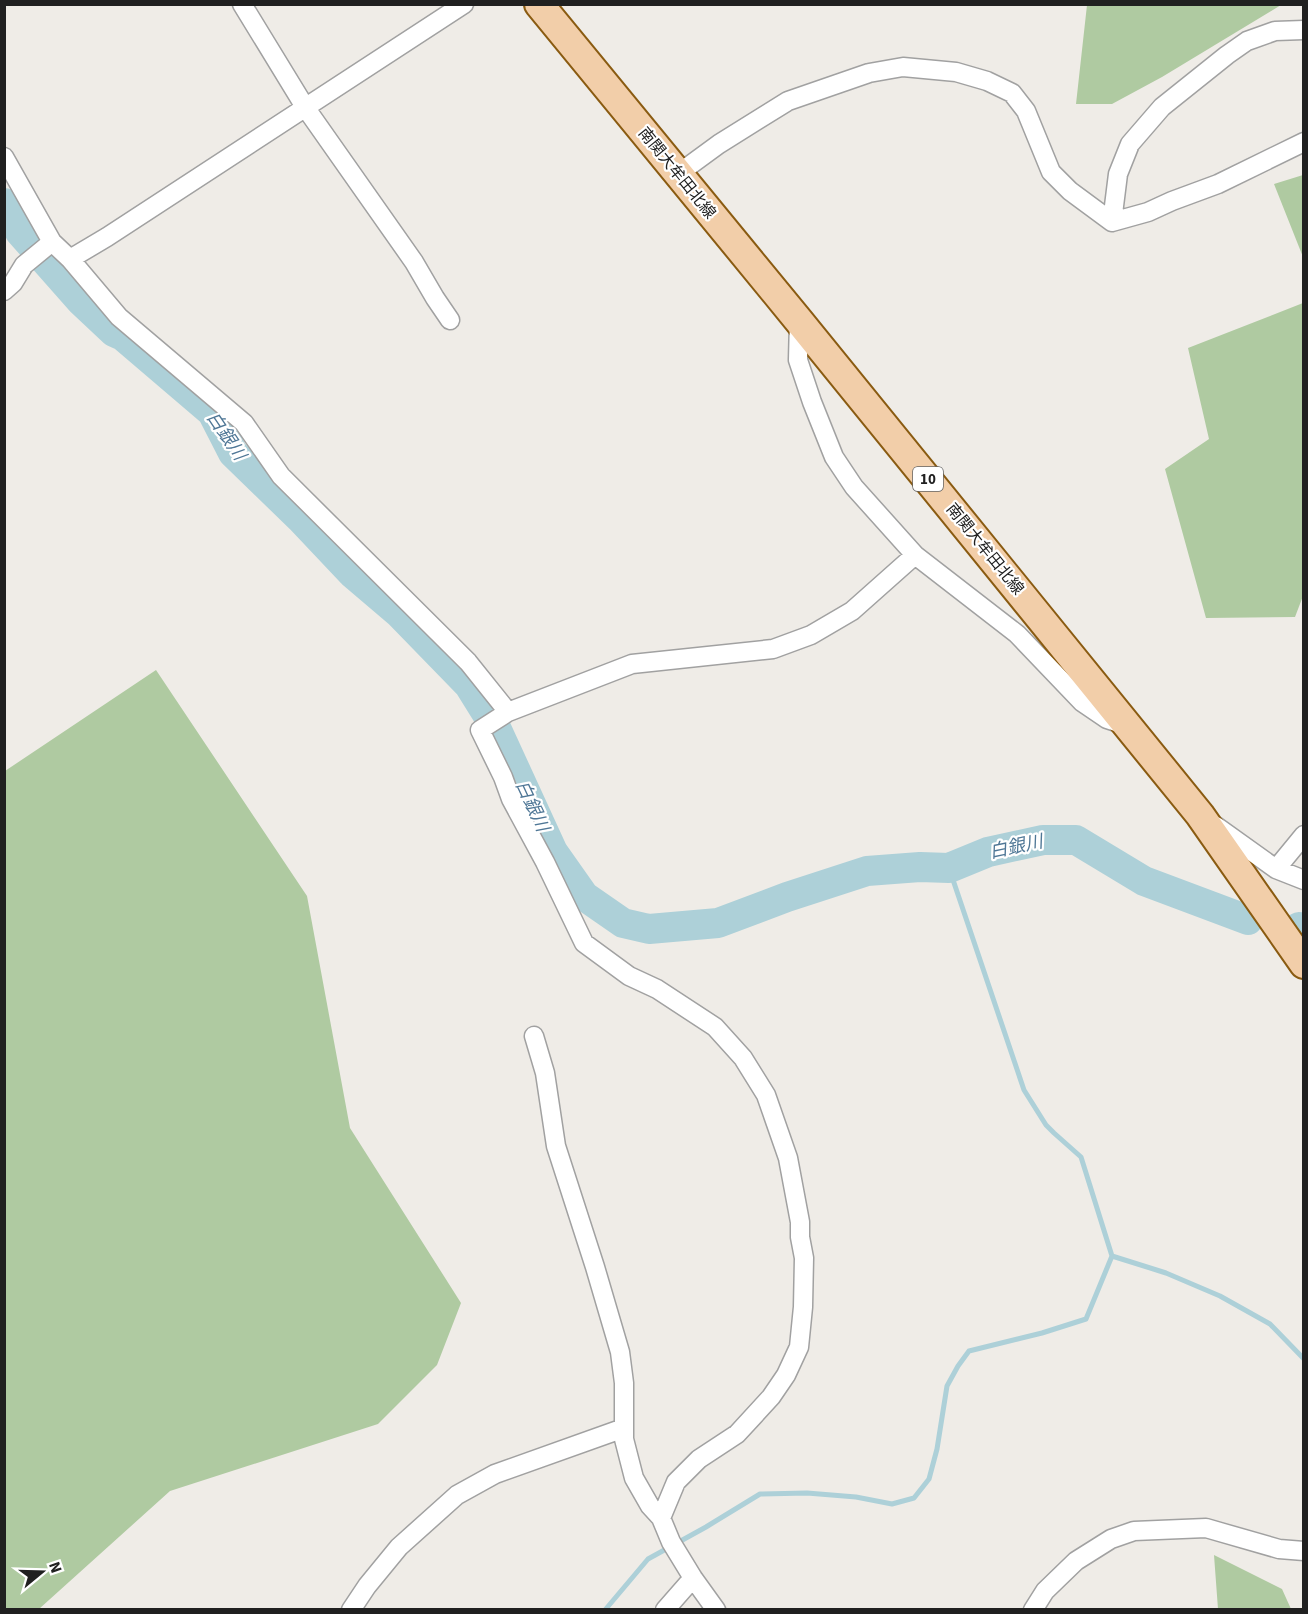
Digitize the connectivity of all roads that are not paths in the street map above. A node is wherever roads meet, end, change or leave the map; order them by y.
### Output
1 (242, 4) edge
2 (464, 4) edge
3 (539, 4) edge
4 (1304, 30) edge
5 (305, 107) junction
6 (1304, 142) edge
7 (4, 157) edge
8 (678, 174) junction
9 (1112, 222) junction
10 (52, 242) junction
11 (69, 259) junction
12 (4, 291) edge
13 (450, 320) dead end
14 (799, 321) junction
15 (915, 555) junction
16 (503, 714) junction
17 (1129, 726) junction
18 (1200, 815) junction
19 (1304, 835) edge
20 (1276, 869) junction
21 (1304, 879) edge
22 (1304, 964) edge
23 (534, 1036) dead end
24 (624, 1428) junction
25 (661, 1518) junction
26 (1304, 1551) edge
27 (693, 1578) junction
28 (351, 1610) edge
29 (665, 1610) edge
30 (716, 1610) edge
31 (1033, 1610) edge

1 - 5 street
2 - 5 street
3 - 8 main road, 南関大牟田北線 / 10
4 - 9 street
5 - 11 street
5 - 13 street
6 - 9 street
7 - 10 street
8 - 9 street
8 - 14 main road, 南関大牟田北線 / 10
10 - 11 street
10 - 12 street
11 - 16 street
14 - 15 street
14 - 17 main road, 南関大牟田北線 / 10
15 - 16 street
15 - 17 street
16 - 25 street
17 - 18 main road, 南関大牟田北線 / 10
18 - 20 street
18 - 22 main road, 南関大牟田北線 / 10
19 - 20 street
20 - 21 street
23 - 24 street
24 - 25 street
24 - 28 street
25 - 27 street
26 - 31 street
27 - 29 street
27 - 30 street

